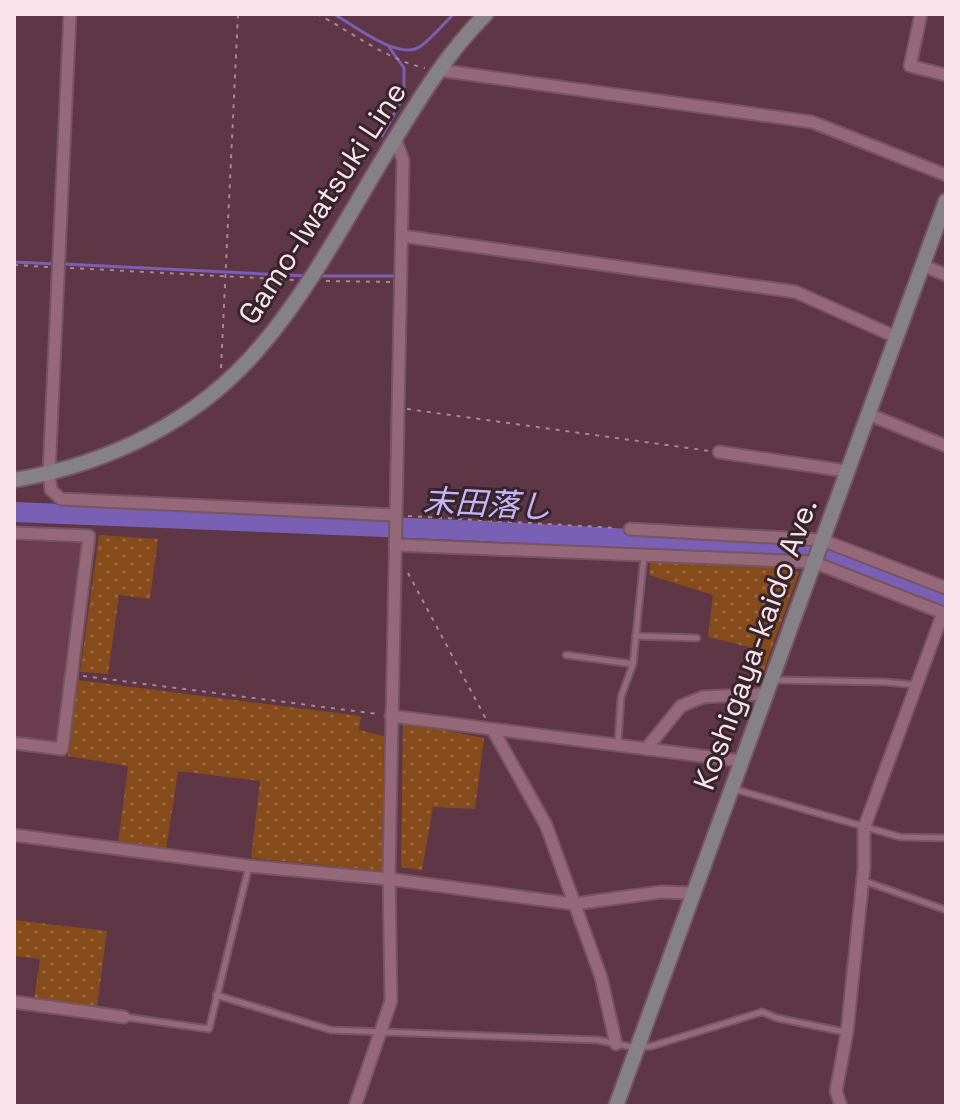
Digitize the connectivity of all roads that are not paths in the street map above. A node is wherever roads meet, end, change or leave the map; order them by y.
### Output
1 (70, 14) edge
2 (486, 14) edge
3 (921, 14) edge
4 (438, 70) junction
5 (946, 75) edge
6 (395, 138) junction
7 (946, 175) edge
8 (946, 201) edge
9 (402, 236) junction
10 (922, 265) junction
11 (946, 275) edge
12 (896, 337) junction
13 (868, 414) junction
14 (946, 446) edge
15 (719, 452) road end
16 (846, 471) junction
17 (49, 474) junction
18 (14, 480) edge
19 (395, 515) junction
20 (630, 529) road end
21 (14, 533) edge
22 (822, 540) junction
23 (394, 550) junction
24 (644, 555) junction
25 (813, 562) junction
26 (946, 588) edge
27 (945, 613) edge
28 (635, 636) junction
29 (697, 638) dead end
30 (566, 655) dead end
31 (633, 664) junction
32 (917, 685) junction
33 (768, 687) junction
34 (391, 716) junction
35 (493, 730) junction
36 (14, 743) edge
37 (618, 746) junction
38 (646, 749) junction
39 (741, 761) junction
40 (731, 788) junction
41 (864, 828) junction
42 (14, 835) edge
43 (946, 838) edge
44 (249, 866) junction
45 (389, 879) junction
46 (863, 881) junction
47 (692, 893) junction
48 (574, 904) junction
49 (946, 910) edge
50 (216, 995) junction
51 (14, 1002) edge
52 (124, 1017) joint
53 (378, 1031) junction
54 (847, 1032) junction
55 (616, 1044) junction
56 (636, 1048) junction
57 (355, 1106) edge
58 (616, 1106) edge
59 (841, 1106) edge

1 - 17 street
2 - 4 street, Gamo-Iwatsuki Line
3 - 5 street
4 - 6 street, Gamo-Iwatsuki Line
4 - 7 street
6 - 9 street
6 - 17 street, Gamo-Iwatsuki Line
8 - 10 street, Koshigaya-kaido Ave.
9 - 12 street
9 - 19 street
10 - 11 street
10 - 12 street, Koshigaya-kaido Ave.
12 - 13 street, Koshigaya-kaido Ave.
13 - 14 street
13 - 16 street, Koshigaya-kaido Ave.
15 - 16 street
16 - 22 street, Koshigaya-kaido Ave.
17 - 18 street, Gamo-Iwatsuki Line
17 - 19 street
19 - 23 street
20 - 22 street
21 - 36 street
22 - 25 street, Koshigaya-kaido Ave.
22 - 26 street
23 - 24 street
23 - 34 street
24 - 25 street
24 - 28 lane
25 - 27 street
25 - 33 street, Koshigaya-kaido Ave.
27 - 32 street
28 - 29 lane
28 - 31 lane
30 - 31 lane
31 - 37 lane
32 - 33 lane
32 - 41 street
33 - 38 street
33 - 39 street, Koshigaya-kaido Ave.
34 - 35 street
34 - 45 street
35 - 37 street
35 - 48 street
37 - 38 street
38 - 39 street
39 - 40 street, Koshigaya-kaido Ave.
40 - 41 lane
40 - 47 street, Koshigaya-kaido Ave.
41 - 43 lane
41 - 46 street
42 - 44 street
44 - 45 street
44 - 50 lane
45 - 48 street
45 - 53 street
46 - 49 lane
46 - 54 street
47 - 48 street
47 - 56 street, Koshigaya-kaido Ave.
48 - 55 street
50 - 52 lane
50 - 53 lane
51 - 52 street
53 - 55 lane
53 - 57 street
54 - 56 lane
54 - 59 street
55 - 56 lane
56 - 58 street, Koshigaya-kaido Ave.

